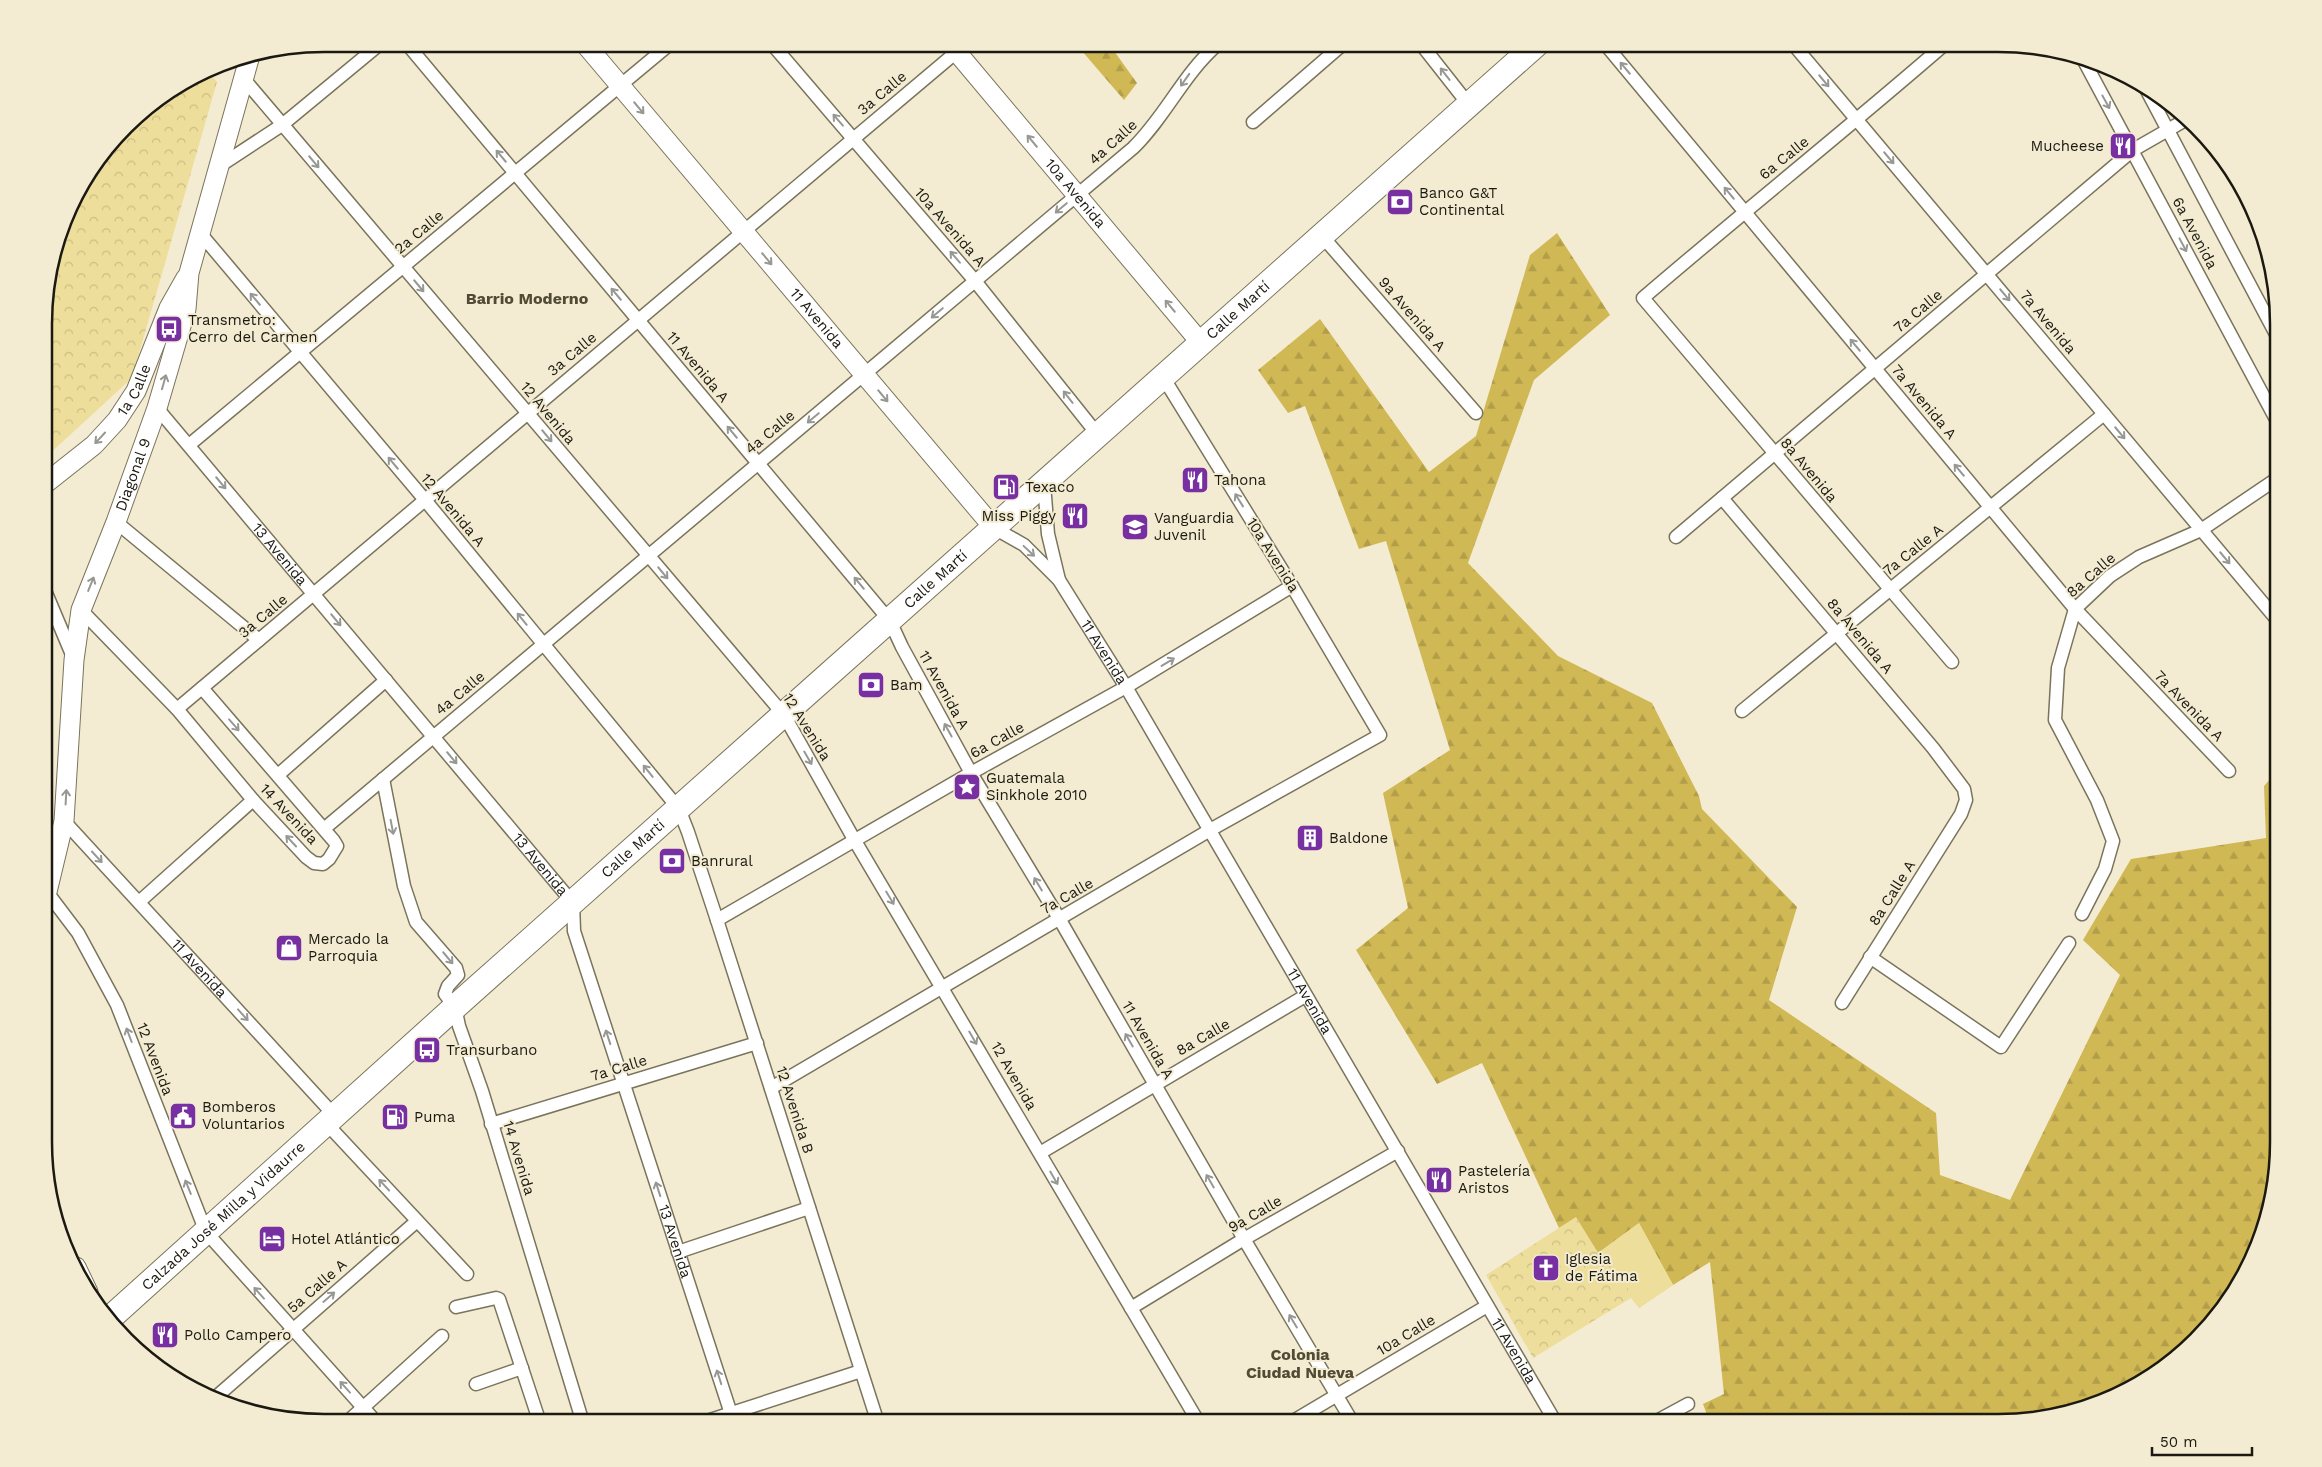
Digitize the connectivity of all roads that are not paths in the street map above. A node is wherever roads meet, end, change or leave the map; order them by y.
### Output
1 (370, 52) edge
2 (414, 52) edge
3 (592, 52) edge
4 (660, 52) edge
5 (779, 52) edge
6 (951, 52) edge
7 (963, 52) edge
8 (1209, 52) edge
9 (1334, 52) edge
10 (1427, 52) edge
11 (1528, 52) edge
12 (1612, 52) edge
13 (1800, 52) edge
14 (1936, 52) edge
15 (247, 64) edge
16 (2087, 68) edge
17 (243, 78) junction
18 (620, 85) junction
19 (2152, 101) edge
20 (1469, 105) junction
21 (1857, 120) junction
22 (1252, 122) dead end
23 (2180, 123) edge
24 (282, 124) junction
25 (2167, 130) junction
26 (854, 139) junction
27 (2133, 150) junction
28 (218, 166) junction
29 (515, 173) junction
30 (1078, 194) junction
31 (1744, 211) junction
32 (744, 231) junction
33 (200, 233) junction
34 (1322, 236) junction
35 (403, 267) junction
36 (189, 273) junction
37 (1986, 274) junction
38 (975, 281) junction
39 (1643, 298) joint
40 (638, 320) junction
41 (2270, 323) edge
42 (1201, 343) junction
43 (300, 352) junction
44 (1875, 368) junction
45 (865, 374) junction
46 (1163, 377) junction
47 (157, 408) junction
48 (2270, 408) edge
49 (1476, 413) dead end
50 (528, 414) junction
51 (2104, 414) junction
52 (1098, 436) junction
53 (189, 445) junction
54 (1774, 454) junction
55 (758, 463) junction
56 (52, 478) edge
57 (2270, 483) edge
58 (1044, 484) junction
59 (1722, 498) junction
60 (425, 500) junction
61 (1990, 507) junction
62 (116, 522) junction
63 (994, 528) junction
64 (2201, 530) junction
65 (1676, 537) dead end
66 (648, 556) junction
67 (1059, 580) junction
68 (1292, 586) junction
69 (1889, 590) junction
70 (314, 594) junction
71 (52, 607) edge
72 (2075, 609) junction
73 (81, 610) junction
74 (2270, 611) edge
75 (890, 620) junction
76 (1836, 634) junction
77 (259, 640) junction
78 (543, 644) junction
79 (74, 660) junction
80 (1952, 662) dead end
81 (386, 680) junction
82 (1126, 687) junction
83 (202, 688) junction
84 (177, 709) junction
85 (1742, 711) dead end
86 (784, 715) junction
87 (434, 736) junction
88 (1380, 736) joint
89 (2229, 772) dead end
90 (971, 773) junction
91 (278, 775) junction
92 (383, 779) junction
93 (253, 800) junction
94 (1966, 800) joint
95 (679, 809) junction
96 (64, 821) junction
97 (325, 828) junction
98 (1210, 830) junction
99 (855, 840) junction
100 (52, 873) edge
101 (52, 900) edge
102 (139, 902) junction
103 (573, 903) junction
104 (2082, 914) dead end
105 (717, 920) junction
106 (1060, 920) junction
107 (2069, 943) dead end
108 (1870, 957) junction
109 (943, 986) junction
110 (1305, 996) junction
111 (1842, 1003) dead end
112 (455, 1007) junction
113 (757, 1043) junction
114 (624, 1084) junction
115 (1154, 1084) junction
116 (771, 1088) junction
117 (330, 1119) junction
118 (491, 1124) junction
119 (1398, 1150) junction
120 (1040, 1153) junction
121 (809, 1208) junction
122 (417, 1220) junction
123 (206, 1232) junction
124 (1244, 1239) junction
125 (678, 1252) junction
126 (467, 1274) dead end
127 (456, 1306) dead end
128 (1487, 1306) junction
129 (1131, 1308) junction
130 (115, 1315) edge
131 (292, 1329) junction
132 (442, 1336) dead end
133 (522, 1368) junction
134 (861, 1371) junction
135 (476, 1384) dead end
136 (220, 1393) edge
137 (1337, 1395) junction
138 (1688, 1404) dead end
139 (363, 1408) junction
140 (356, 1414) edge
141 (369, 1414) edge
142 (537, 1414) edge
143 (580, 1414) edge
144 (732, 1414) edge
145 (744, 1414) edge
146 (875, 1414) edge
147 (1194, 1414) edge
148 (1305, 1414) edge
149 (1348, 1414) edge
150 (1551, 1414) edge
151 (1670, 1414) edge

1 - 24 street
29 -> 2 street, 11 Avenida A
3 - 18 street, 11 Avenida
4 - 18 street, 2a Calle
26 -> 5 street, 10a Avenida A
6 - 26 street, 3a Calle
30 -> 7 street, 10a Avenida
8 -> 30 street, 4a Calle
9 - 22 street
20 -> 10 street
11 - 20 highway, Calle Martí
31 -> 12 street, 7a Avenida A
13 -> 21 street, 7a Avenida
14 - 21 street, 6a Calle
15 - 17 street, Diagonal 9
16 -> 27 street, 6a Avenida
17 - 24 street, 12 Avenida
17 - 28 street, Diagonal 9
18 - 29 street, 2a Calle
18 -> 32 street, 11 Avenida
19 - 25 street
20 - 34 highway, Calle Martí
21 - 31 street, 6a Calle
21 -> 37 street, 7a Avenida
23 - 25 street, 7a Calle
24 - 28 street
24 -> 35 street, 12 Avenida
25 - 27 street, 7a Calle
25 - 41 street
26 - 32 street, 3a Calle
38 -> 26 street, 10a Avenida A
27 - 37 street, 7a Calle
27 -> 48 street, 6a Avenida
28 - 33 street, Diagonal 9
29 - 35 street, 2a Calle
40 -> 29 street, 11 Avenida A
30 -> 38 street, 4a Calle
42 -> 30 street, 10a Avenida
31 - 39 street, 6a Calle
44 -> 31 street, 7a Avenida A
32 - 40 street, 3a Calle
32 -> 45 street, 11 Avenida
33 - 36 street, Diagonal 9
43 -> 33 street, 12 Avenida A
34 - 42 highway, Calle Martí
34 - 49 street, 9a Avenida A
35 - 43 street, 2a Calle
35 -> 50 street, 12 Avenida
47 -> 36 street, Diagonal 9
36 -> 56 street, 1a Calle
37 - 44 street, 7a Calle
37 -> 51 street, 7a Avenida
38 -> 45 street, 4a Calle
52 -> 38 street, 10a Avenida A
39 - 54 street, 8a Avenida
40 - 50 street, 3a Calle
55 -> 40 street, 11 Avenida A
42 - 46 highway, Calle Martí
43 - 53 street, 2a Calle
60 -> 43 street, 12 Avenida A
44 - 54 street, 7a Calle
61 -> 44 street, 7a Avenida A
45 -> 55 street, 4a Calle
45 -> 63 street, 11 Avenida
46 - 52 highway, Calle Martí
68 -> 46 street, 10a Avenida
47 - 53 street, 13 Avenida
47 - 62 street, Diagonal 9
50 - 60 street, 3a Calle
50 -> 66 street, 12 Avenida
51 - 61 street, 7a Calle A
51 -> 64 street, 7a Avenida
52 - 58 highway, Calle Martí
53 -> 70 street, 13 Avenida
54 - 59 street, 7a Calle
54 - 69 street, 8a Avenida
55 - 66 street, 4a Calle
75 -> 55 street, 11 Avenida A
57 - 64 street, 8a Calle
58 - 63 highway, Calle Martí
58 - 67 street, 11 Avenida
59 - 65 street, 7a Calle
59 - 76 street, 8a Avenida A
60 - 70 street, 3a Calle
78 -> 60 street, 12 Avenida A
61 - 69 street, 7a Calle A
61 - 72 street, 7a Avenida A
73 -> 62 street, Diagonal 9
62 - 77 street
63 -> 67 street, 11 Avenida
63 - 75 highway, Calle Martí
64 - 72 street, 8a Calle
64 -> 74 street, 7a Avenida
66 - 78 street, 4a Calle
66 -> 86 street, 12 Avenida
67 - 82 street, 11 Avenida
82 -> 68 street, 6a Calle
68 - 88 street, 10a Avenida
69 - 76 street, 7a Calle A
69 - 80 street, 8a Avenida
70 - 77 street, 3a Calle
70 -> 81 street, 13 Avenida
71 - 79 street
72 - 89 street, 7a Avenida A
72 - 104 street, 8a Calle
73 - 79 street, Diagonal 9
73 - 84 street, 14 Avenida
75 - 86 highway, Calle Martí
90 -> 75 street, 11 Avenida A
76 - 85 street, 7a Calle A
76 - 94 street, 8a Avenida A
77 - 83 street, 3a Calle
78 - 87 street, 4a Calle
95 -> 78 street, 12 Avenida A
96 -> 79 street, Diagonal 9
81 - 87 street, 13 Avenida
81 - 91 street
82 - 90 street, 6a Calle
82 - 98 street, 11 Avenida
83 - 84 street, 3a Calle
83 -> 91 street, 14 Avenida
84 - 93 street, 14 Avenida
86 - 95 highway, Calle Martí
86 -> 99 street, 12 Avenida
87 - 92 street, 4a Calle
87 -> 103 street, 13 Avenida
88 - 98 street, 7a Calle
90 - 99 street, 6a Calle
106 -> 90 street, 11 Avenida A
91 - 97 street, 14 Avenida
92 - 97 street, 4a Calle
92 -> 112 street, 14 Avenida
97 -> 93 street, 14 Avenida
93 - 102 street
94 - 108 street, 8a Calle A
95 - 103 highway, Calle Martí
95 - 105 street, 12 Avenida B
96 - 100 street, Diagonal 9
96 -> 102 street, 11 Avenida
98 - 106 street, 7a Calle
98 - 110 street, 11 Avenida
99 - 105 street, 6a Calle
99 -> 109 street, 12 Avenida
123 -> 101 street, 12 Avenida
102 -> 117 street, 11 Avenida
103 - 112 highway, Calle Martí
114 -> 103 street, 13 Avenida
105 - 113 street, 12 Avenida B
106 - 109 street, 7a Calle
115 -> 106 street, 11 Avenida A
107 - 108 street
108 - 111 street, 8a Calle A
109 - 116 street, 7a Calle
109 -> 120 street, 12 Avenida
110 - 115 street, 8a Calle
110 - 119 street, 11 Avenida
112 - 117 highway, Calle Martí
112 - 118 street, 14 Avenida
113 - 114 street, 7a Calle
113 - 116 street, 12 Avenida B
114 - 118 street, 7a Calle
125 -> 114 street, 13 Avenida
115 - 120 street, 8a Calle
124 -> 115 street, 11 Avenida A
116 - 121 street, 12 Avenida B
122 -> 117 street, 11 Avenida
117 - 123 highway, Calzada José Milla y Vidaurre
118 - 143 street, 14 Avenida
119 - 124 street, 9a Calle
119 - 128 street, 11 Avenida
120 -> 129 street, 12 Avenida
121 - 125 street
121 - 134 street, 12 Avenida B
122 - 126 street, 11 Avenida
131 -> 122 street, 5a Calle A
123 - 130 highway, Calzada José Milla y Vidaurre
131 -> 123 street, 12 Avenida
124 - 129 street, 9a Calle
137 -> 124 street, 11 Avenida A
144 -> 125 street, 13 Avenida
127 - 133 street
128 - 137 street, 10a Calle
128 - 150 street, 11 Avenida
129 - 147 street, 12 Avenida
131 - 136 street, 5a Calle A
139 -> 131 street, 12 Avenida
132 - 139 street
133 - 135 street
133 - 142 street
134 - 145 street
134 - 146 street, 12 Avenida B
137 - 148 street, 10a Calle
137 - 149 street, 11 Avenida A
138 - 151 street
139 - 140 street
139 - 141 street, 12 Avenida

